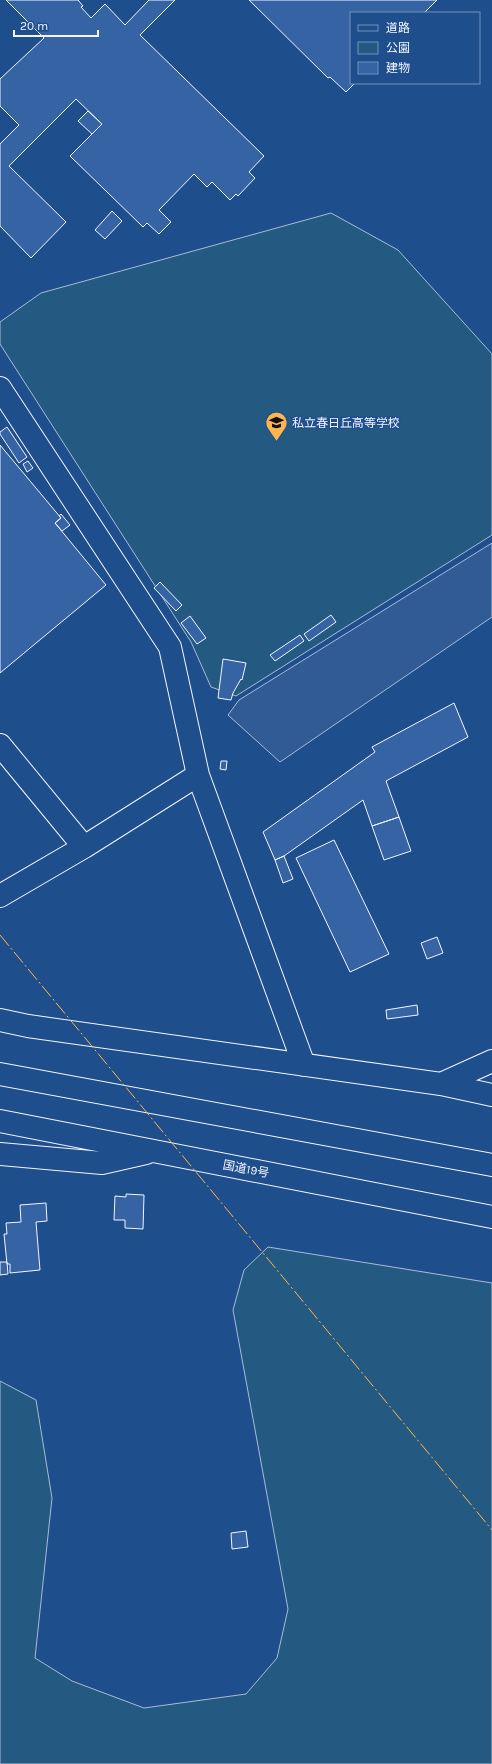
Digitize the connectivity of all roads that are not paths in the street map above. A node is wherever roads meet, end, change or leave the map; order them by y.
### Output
1 (0, 388) edge
2 (0, 745) edge
3 (198, 775) junction
4 (84, 846) junction
5 (0, 896) edge
6 (0, 1020) edge
7 (492, 1061) edge
8 (304, 1064) junction
9 (0, 1074) edge
10 (442, 1084) junction
11 (492, 1095) edge
12 (0, 1121) edge
13 (155, 1152) junction
14 (0, 1154) edge
15 (492, 1165) edge
16 (492, 1217) edge

1 - 3 main road
2 - 4 main road
3 - 4 main road
3 - 8 main road
4 - 5 main road
6 - 8 main road
7 - 10 main road
8 - 10 main road
9 - 15 main road
10 - 11 main road
12 - 13 main road, 国道19号
13 - 14 main road
13 - 16 main road, 国道19号

